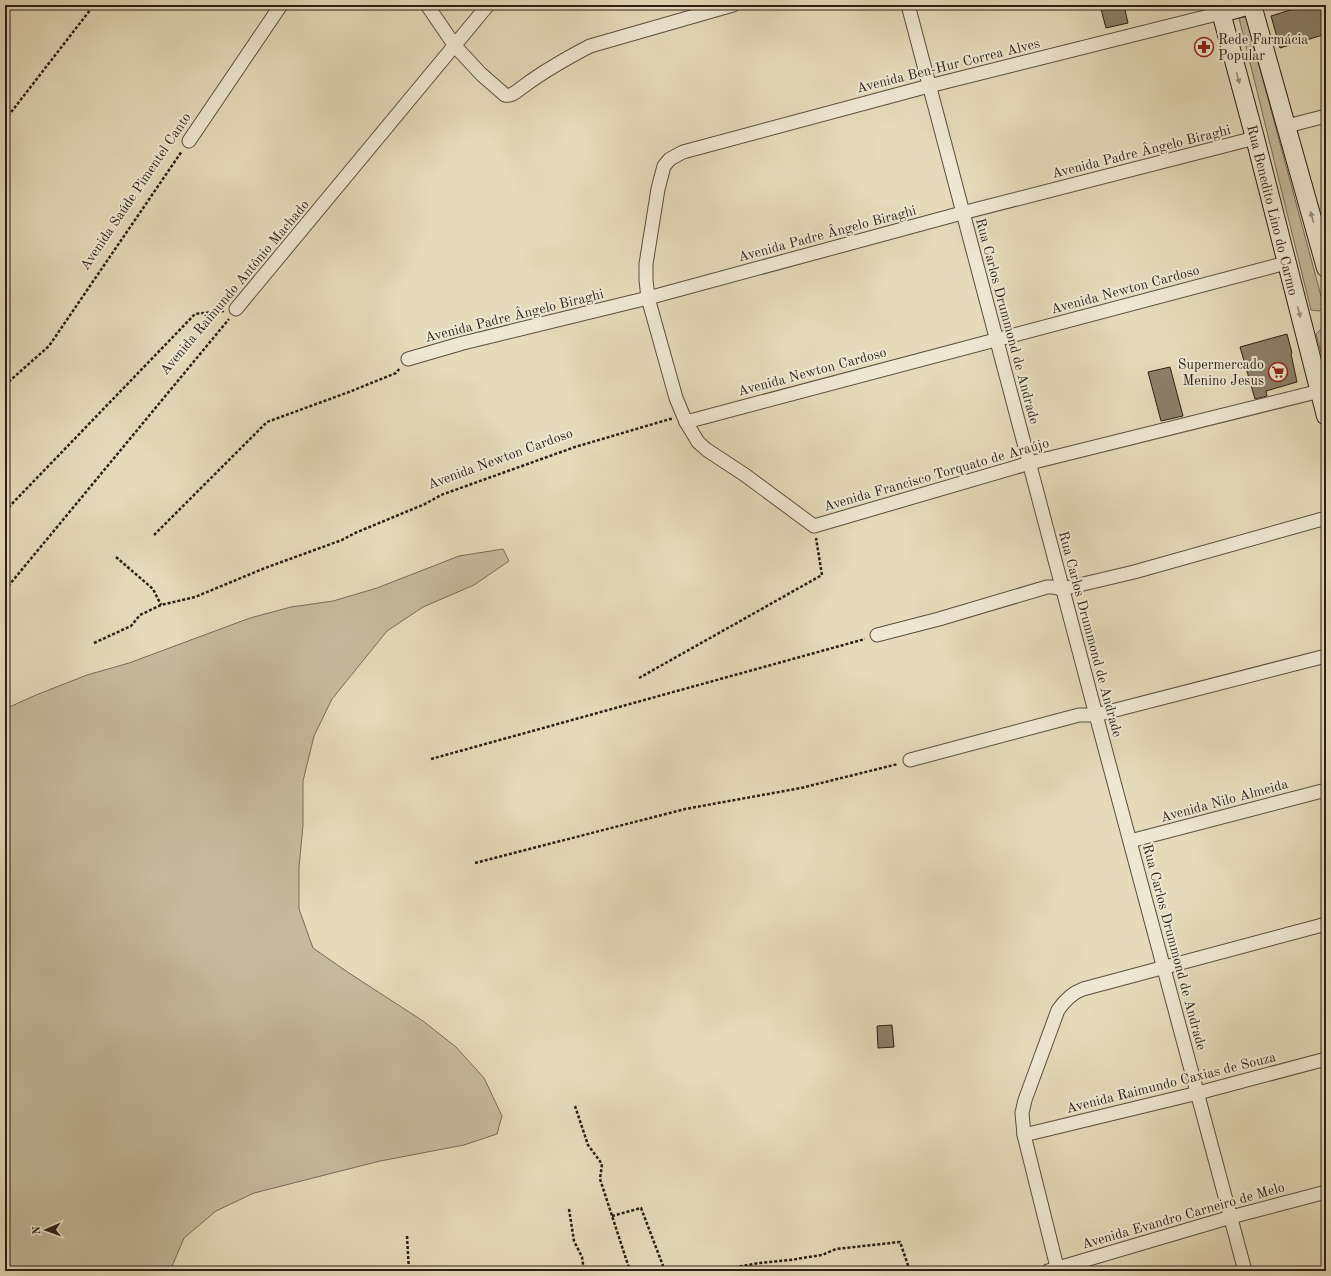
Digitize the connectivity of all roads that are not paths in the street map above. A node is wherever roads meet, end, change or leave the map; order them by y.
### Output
1 (281, 5) edge
2 (427, 5) edge
3 (488, 5) edge
4 (733, 5) edge
5 (908, 5) edge
6 (1251, 5) edge
7 (1220, 9) edge
8 (455, 46) junction
9 (930, 86) junction
10 (1326, 116) edge
11 (1287, 126) junction
12 (1255, 138) junction
13 (189, 141) road end
14 (962, 213) junction
15 (1324, 250) edge
16 (1286, 263) junction
17 (1326, 268) edge
18 (648, 298) junction
19 (236, 309) road end
20 (997, 338) junction
21 (408, 359) road end
22 (1320, 391) junction
23 (1326, 416) edge
24 (686, 422) junction
25 (1030, 463) junction
26 (1326, 518) edge
27 (814, 526) joint
28 (1062, 589) junction
29 (877, 635) road end
30 (1326, 656) edge
31 (1096, 714) junction
32 (910, 760) road end
33 (1326, 790) edge
34 (1130, 841) junction
35 (1326, 924) edge
36 (1164, 967) junction
37 (1326, 1059) edge
38 (1198, 1093) junction
39 (1024, 1135) junction
40 (1326, 1192) edge
41 (1231, 1217) junction
42 (1054, 1270) edge
43 (1245, 1271) edge

1 - 13 street, Avenida Saúde Pimentel Canto
2 - 8 street
3 - 8 street, Avenida Raimundo Antônio Machado
4 - 8 street
5 - 9 street, Rua Carlos Drummond de Andrade
6 - 7 main road
6 - 11 main road
7 - 9 street, Avenida Ben-Hur Correa Alves
7 -> 12 main road, Rua Benedito Lino do Carmo
8 - 19 street, Avenida Raimundo Antônio Machado
9 - 14 street, Rua Carlos Drummond de Andrade
9 - 18 street, Avenida Ben-Hur Correa Alves
10 - 11 street
15 -> 11 main road
12 - 14 street, Avenida Padre Ângelo Biraghi
12 - 16 main road, Rua Benedito Lino do Carmo
14 - 18 street, Avenida Padre Ângelo Biraghi
14 - 20 street, Rua Carlos Drummond de Andrade
15 - 17 main road
16 - 20 street, Avenida Newton Cardoso
16 -> 22 main road, Rua Benedito Lino do Carmo
18 - 21 street, Avenida Padre Ângelo Biraghi
18 - 24 street, Avenida Ben-Hur Correa Alves
20 - 24 street, Avenida Newton Cardoso
20 - 25 street, Rua Carlos Drummond de Andrade
22 - 23 main road, Rua Benedito Lino do Carmo
22 - 25 street, Avenida Francisco Torquato de Araújo
24 - 27 street, Avenida Ben-Hur Correa Alves
25 - 27 street, Avenida Francisco Torquato de Araújo
25 - 28 street, Rua Carlos Drummond de Andrade
26 - 28 street
28 - 29 street
28 - 31 street, Rua Carlos Drummond de Andrade
30 - 31 street
31 - 32 street
31 - 34 street, Rua Carlos Drummond de Andrade
33 - 34 street, Avenida Nilo Almeida
34 - 36 street, Rua Carlos Drummond de Andrade
35 - 36 street
36 - 38 street, Rua Carlos Drummond de Andrade
36 - 39 street
37 - 38 street, Avenida Raimundo Caxias de Souza
38 - 39 street, Avenida Raimundo Caxias de Souza
38 - 41 street, Rua Carlos Drummond de Andrade
39 - 42 street
40 - 41 street, Avenida Evandro Carneiro de Melo
41 - 42 street, Avenida Evandro Carneiro de Melo
41 - 43 street, Rua Carlos Drummond de Andrade

